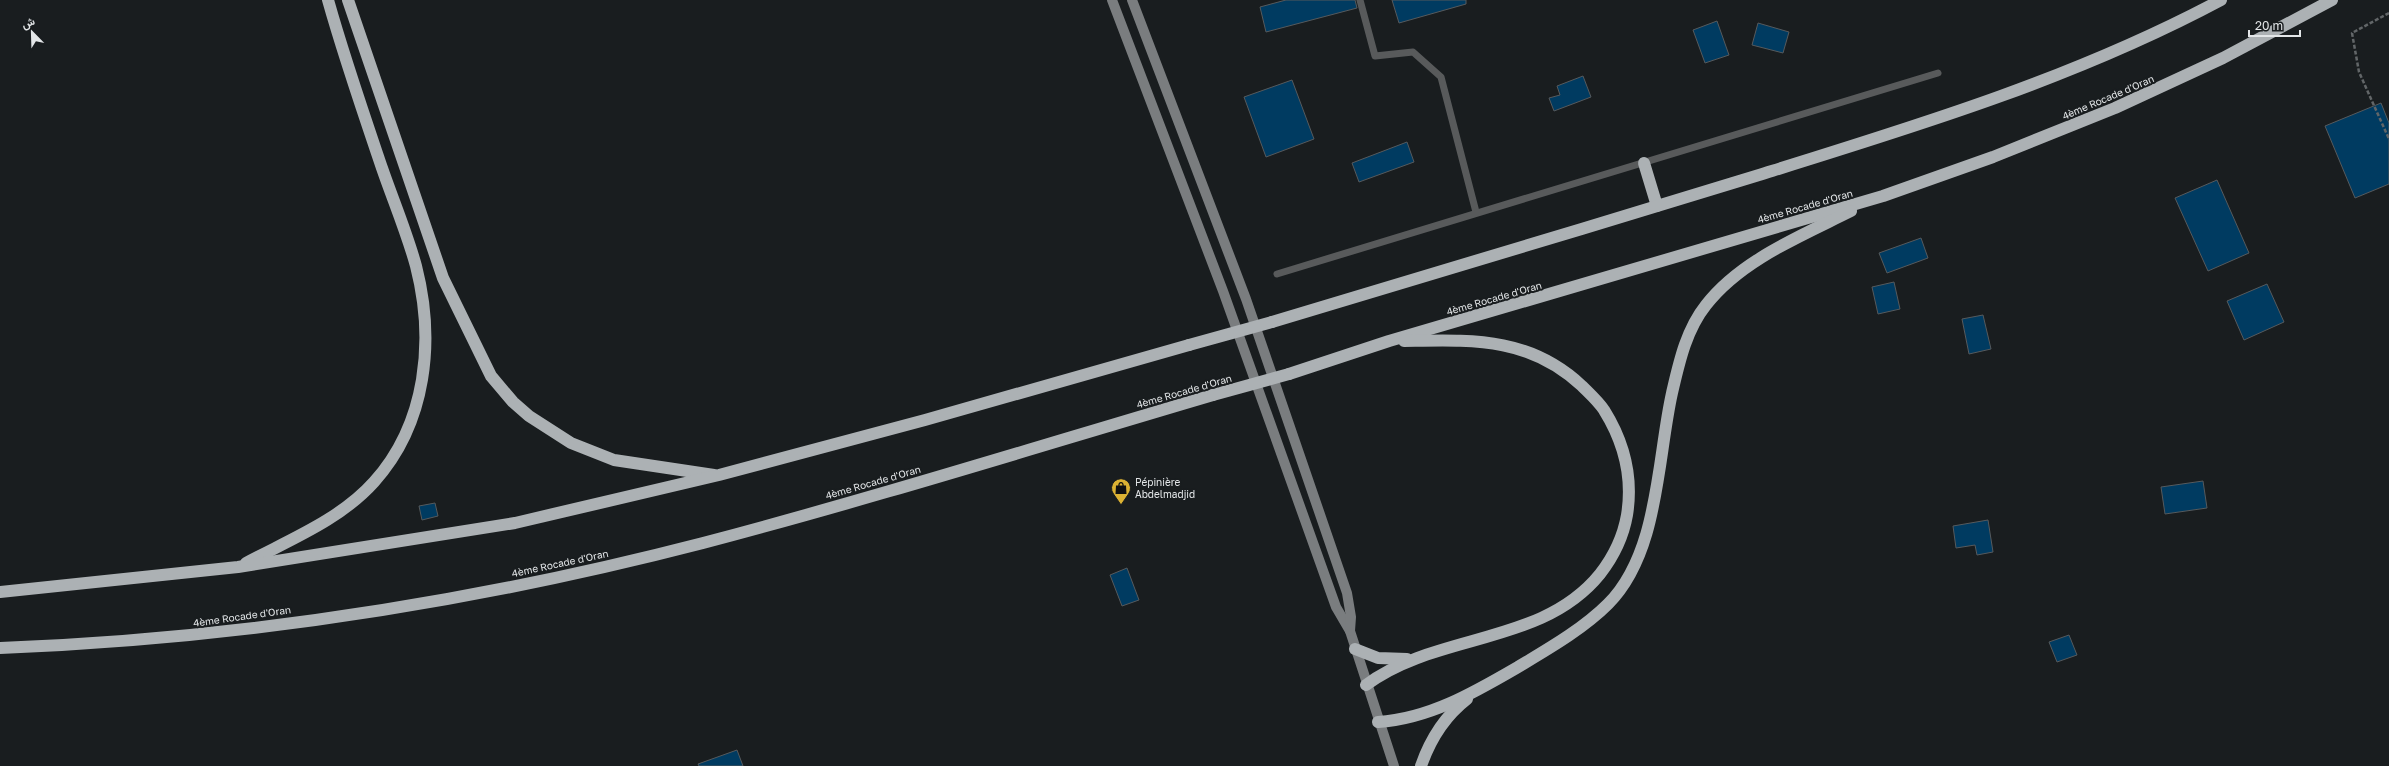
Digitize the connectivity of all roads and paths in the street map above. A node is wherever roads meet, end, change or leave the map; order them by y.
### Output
1 (328, 0) edge
2 (348, 0) edge
3 (1112, 0) edge
4 (1132, 0) edge
5 (1360, 0) edge
6 (2221, 0) edge
7 (2332, 0) edge
8 (2389, 13) edge
9 (1938, 73) dead end
10 (2389, 140) edge
11 (1644, 163) junction
12 (1883, 196) junction
13 (1656, 206) junction
14 (1476, 212) junction
15 (1277, 274) dead end
16 (1389, 341) junction
17 (720, 475) junction
18 (238, 567) junction
19 (0, 592) edge
20 (1350, 631) junction
21 (0, 648) edge
22 (1355, 649) junction
23 (1412, 659) junction
24 (1366, 685) junction
25 (1478, 690) junction
26 (1378, 722) junction
27 (1394, 766) edge
28 (1421, 766) edge

1 - 18 highway
2 - 17 highway
3 - 20 main road
4 - 20 main road
5 - 14 lane
6 - 13 highway
7 - 12 highway, 4ème Rocade d'Oran
8 - 10 path
9 - 11 lane
11 - 13 highway
11 - 14 lane
12 - 16 highway, 4ème Rocade d'Oran
12 - 25 highway
13 - 17 highway, bridge
14 - 15 lane
16 - 21 highway, 4ème Rocade d'Oran, bridge
16 - 23 highway
17 - 18 highway
18 - 19 highway
20 - 22 main road
22 - 23 highway
22 - 24 main road
23 - 24 highway
24 - 26 main road
25 - 26 highway
25 - 28 highway
26 - 27 main road

